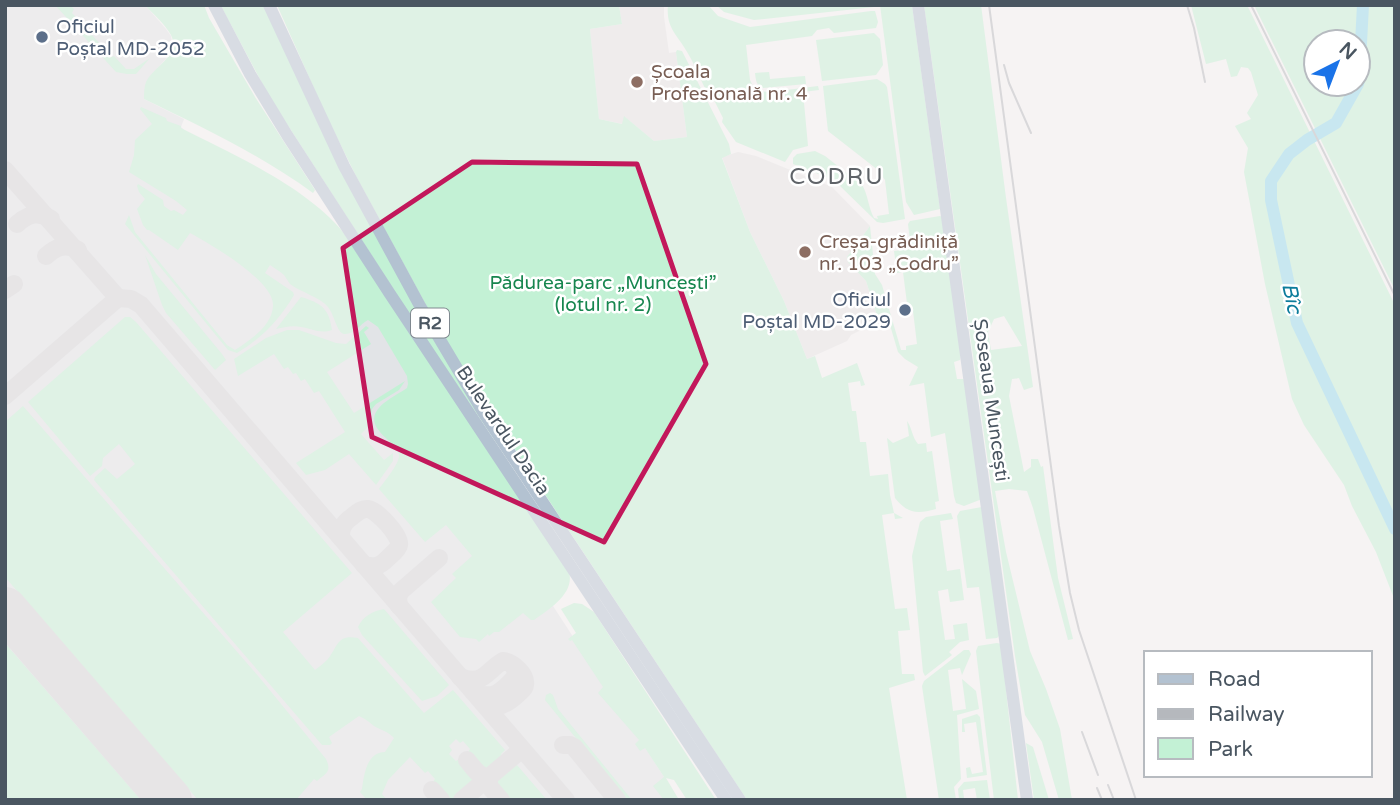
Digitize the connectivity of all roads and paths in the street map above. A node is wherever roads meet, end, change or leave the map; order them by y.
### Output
1 (214, 5) edge
2 (269, 5) edge
3 (918, 5) edge
4 (587, 580) junction
5 (726, 800) edge
6 (740, 800) edge
7 (1027, 800) edge

1 - 4 main road, Bulevardul Dacia / R2
2 - 4 main road, Bulevardul Dacia / R2
3 - 7 main road, Șoseaua Muncești
4 - 5 main road, Bulevardul Dacia / R2
4 - 6 main road, Bulevardul Dacia / R2

